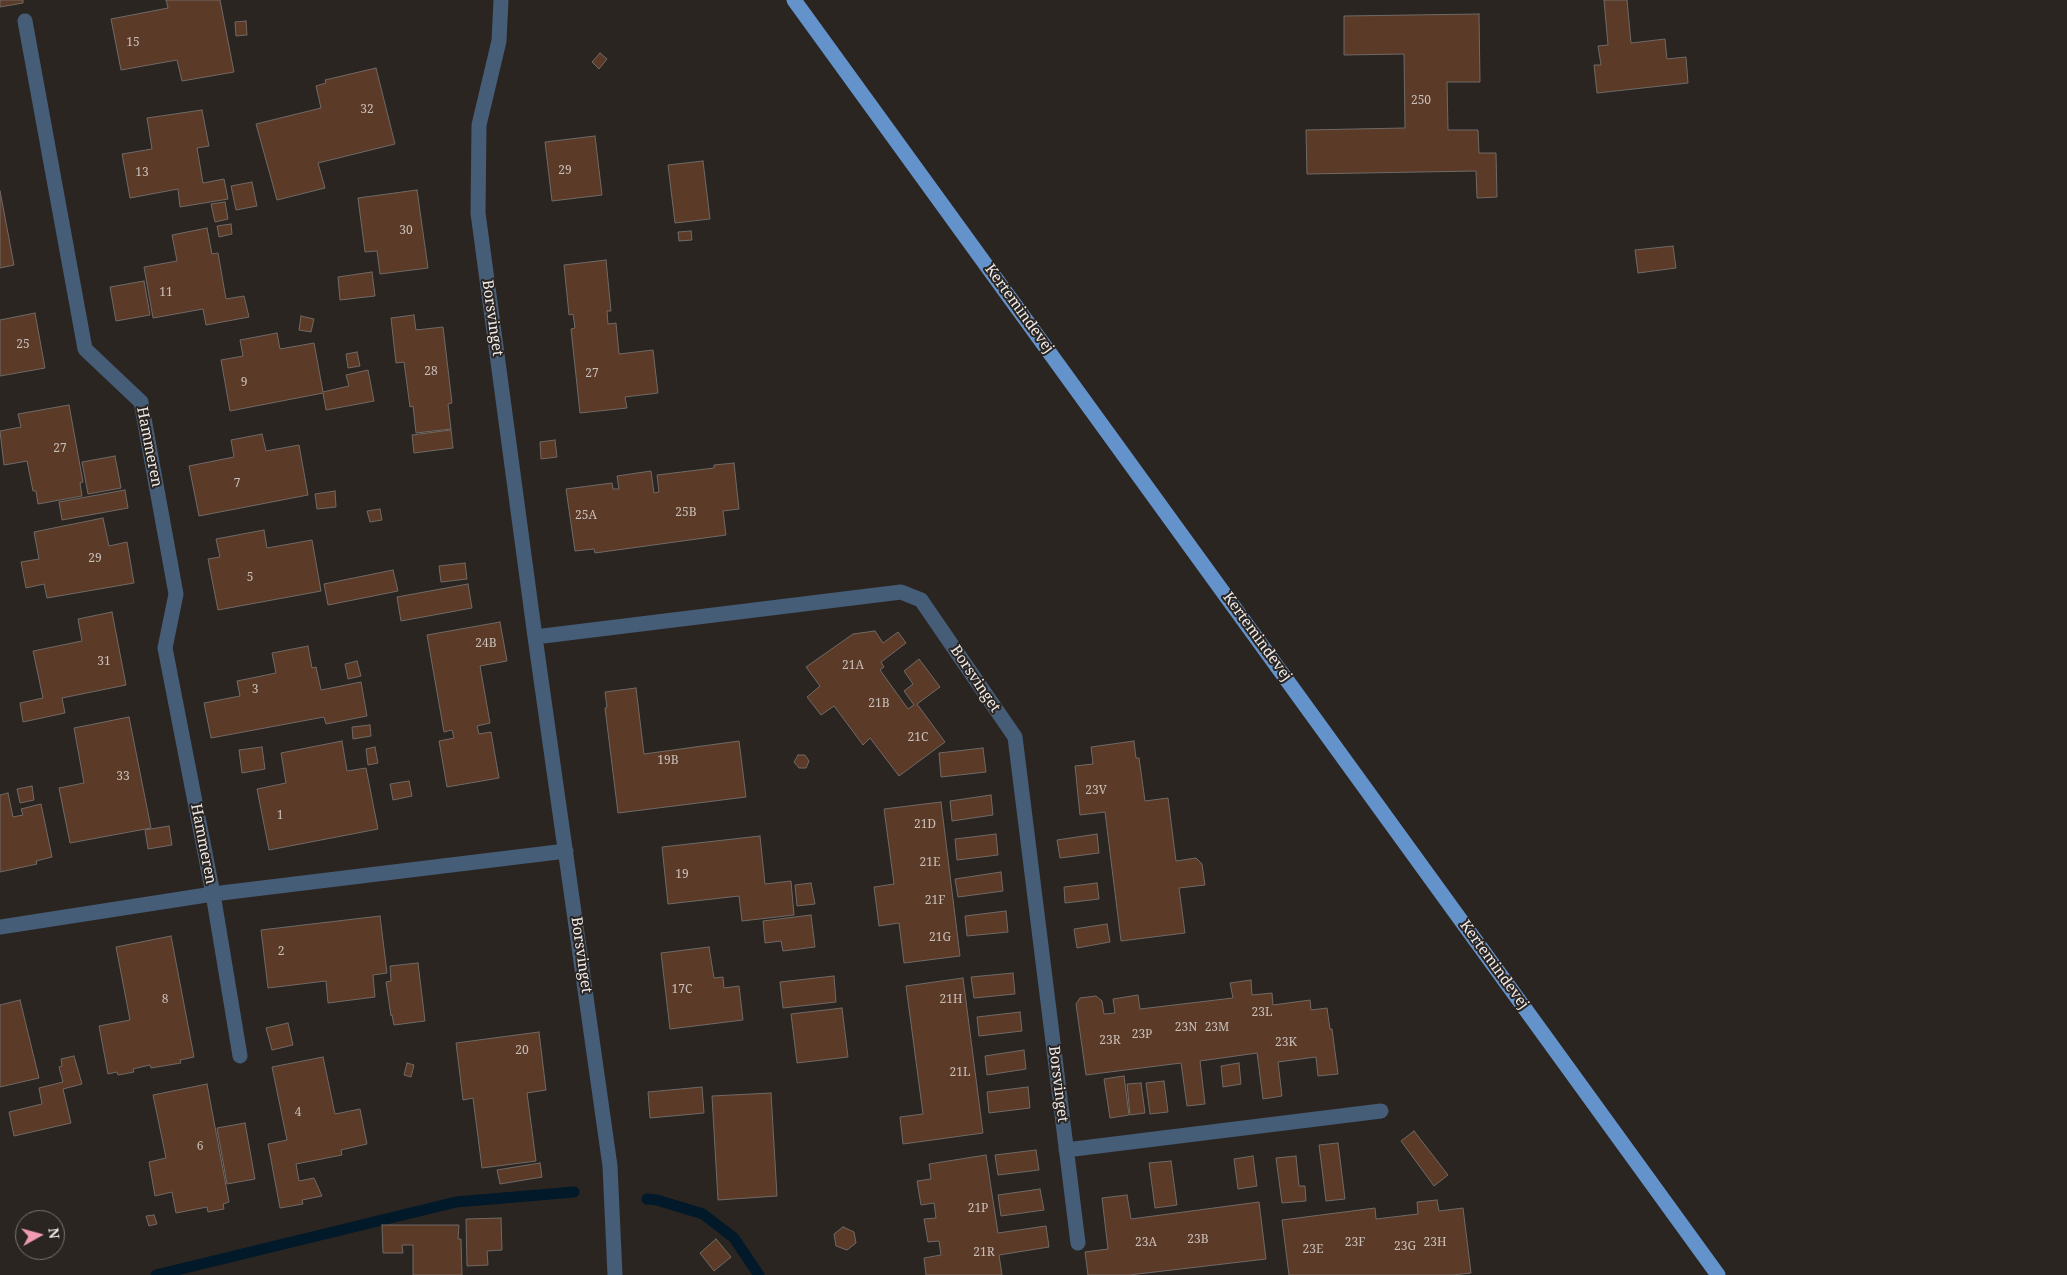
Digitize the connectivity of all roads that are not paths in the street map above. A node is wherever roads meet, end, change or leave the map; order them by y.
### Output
1 (501, 0) edge
2 (794, 0) edge
3 (25, 21) dead end
4 (535, 637) junction
5 (566, 851) junction
6 (213, 894) junction
7 (0, 927) edge
8 (240, 1056) dead end
9 (1381, 1111) dead end
10 (1066, 1150) junction
11 (1078, 1243) dead end
12 (615, 1275) edge
13 (1718, 1275) edge

1 - 4 street, Borsvinget
2 - 13 main road, Kertemindevej
3 - 6 street, Hammeren
4 - 5 street, Borsvinget
4 - 10 street, Borsvinget
5 - 6 street, Hammeren
5 - 12 street, Borsvinget
6 - 7 street, Hammeren
6 - 8 street, Hammeren
9 - 10 street
10 - 11 street, Borsvinget

